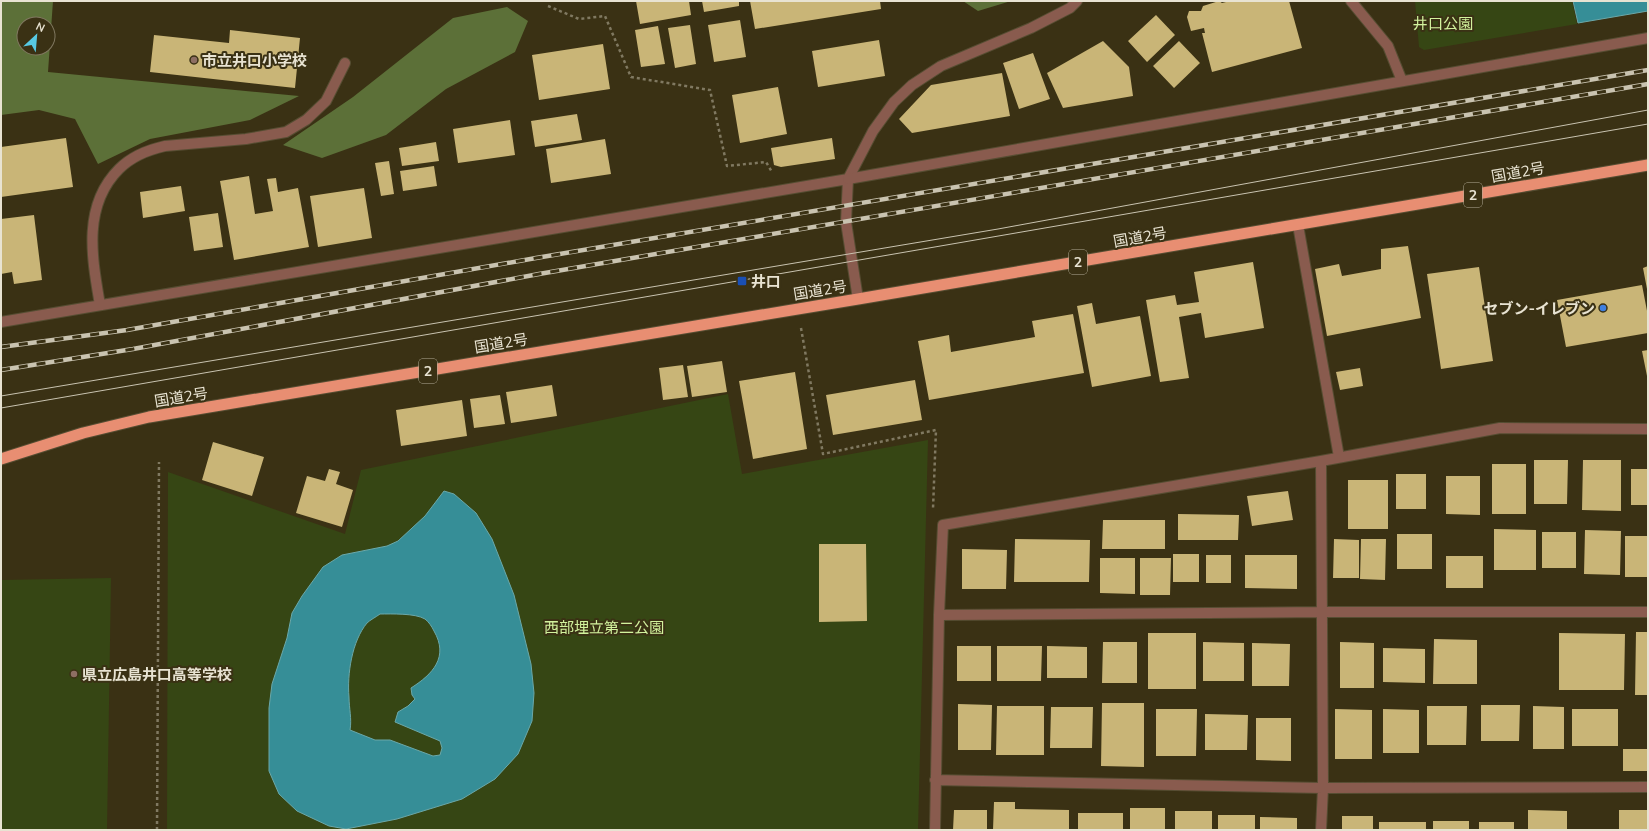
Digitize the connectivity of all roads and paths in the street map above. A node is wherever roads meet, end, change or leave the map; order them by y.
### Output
1 (1076, 1) edge
2 (1351, 1) edge
3 (548, 6) dead end
4 (1648, 38) edge
5 (345, 63) dead end
6 (1402, 81) junction
7 (766, 162) dead end
8 (1648, 165) edge
9 (848, 179) junction
10 (1298, 225) junction
11 (858, 299) junction
12 (100, 305) junction
13 (798, 309) junction
14 (1, 322) edge
15 (1648, 429) edge
16 (1339, 457) junction
17 (1, 460) edge
18 (1321, 460) junction
19 (159, 462) dead end
20 (933, 509) dead end
21 (1322, 612) junction
22 (1648, 612) edge
23 (939, 615) junction
24 (935, 780) junction
25 (1648, 787) edge
26 (1323, 788) junction
27 (157, 830) edge
28 (935, 830) edge
29 (1321, 830) edge

1 - 9 street
2 - 6 street
3 - 7 path
4 - 6 street
5 - 12 street
6 - 9 street
8 - 10 highway, 国道2号 / 2
9 - 11 street
9 - 12 street
10 - 11 highway, 国道2号 / 2
10 - 16 street
11 - 13 highway, 国道2号 / 2
12 - 14 street
13 - 17 highway, 国道2号 / 2
13 - 20 path
15 - 16 street
16 - 18 street
18 - 21 street
18 - 23 street
19 - 27 path
21 - 22 street
21 - 23 street
21 - 26 street
23 - 24 street
24 - 26 street
24 - 28 street
25 - 26 street
26 - 29 street

